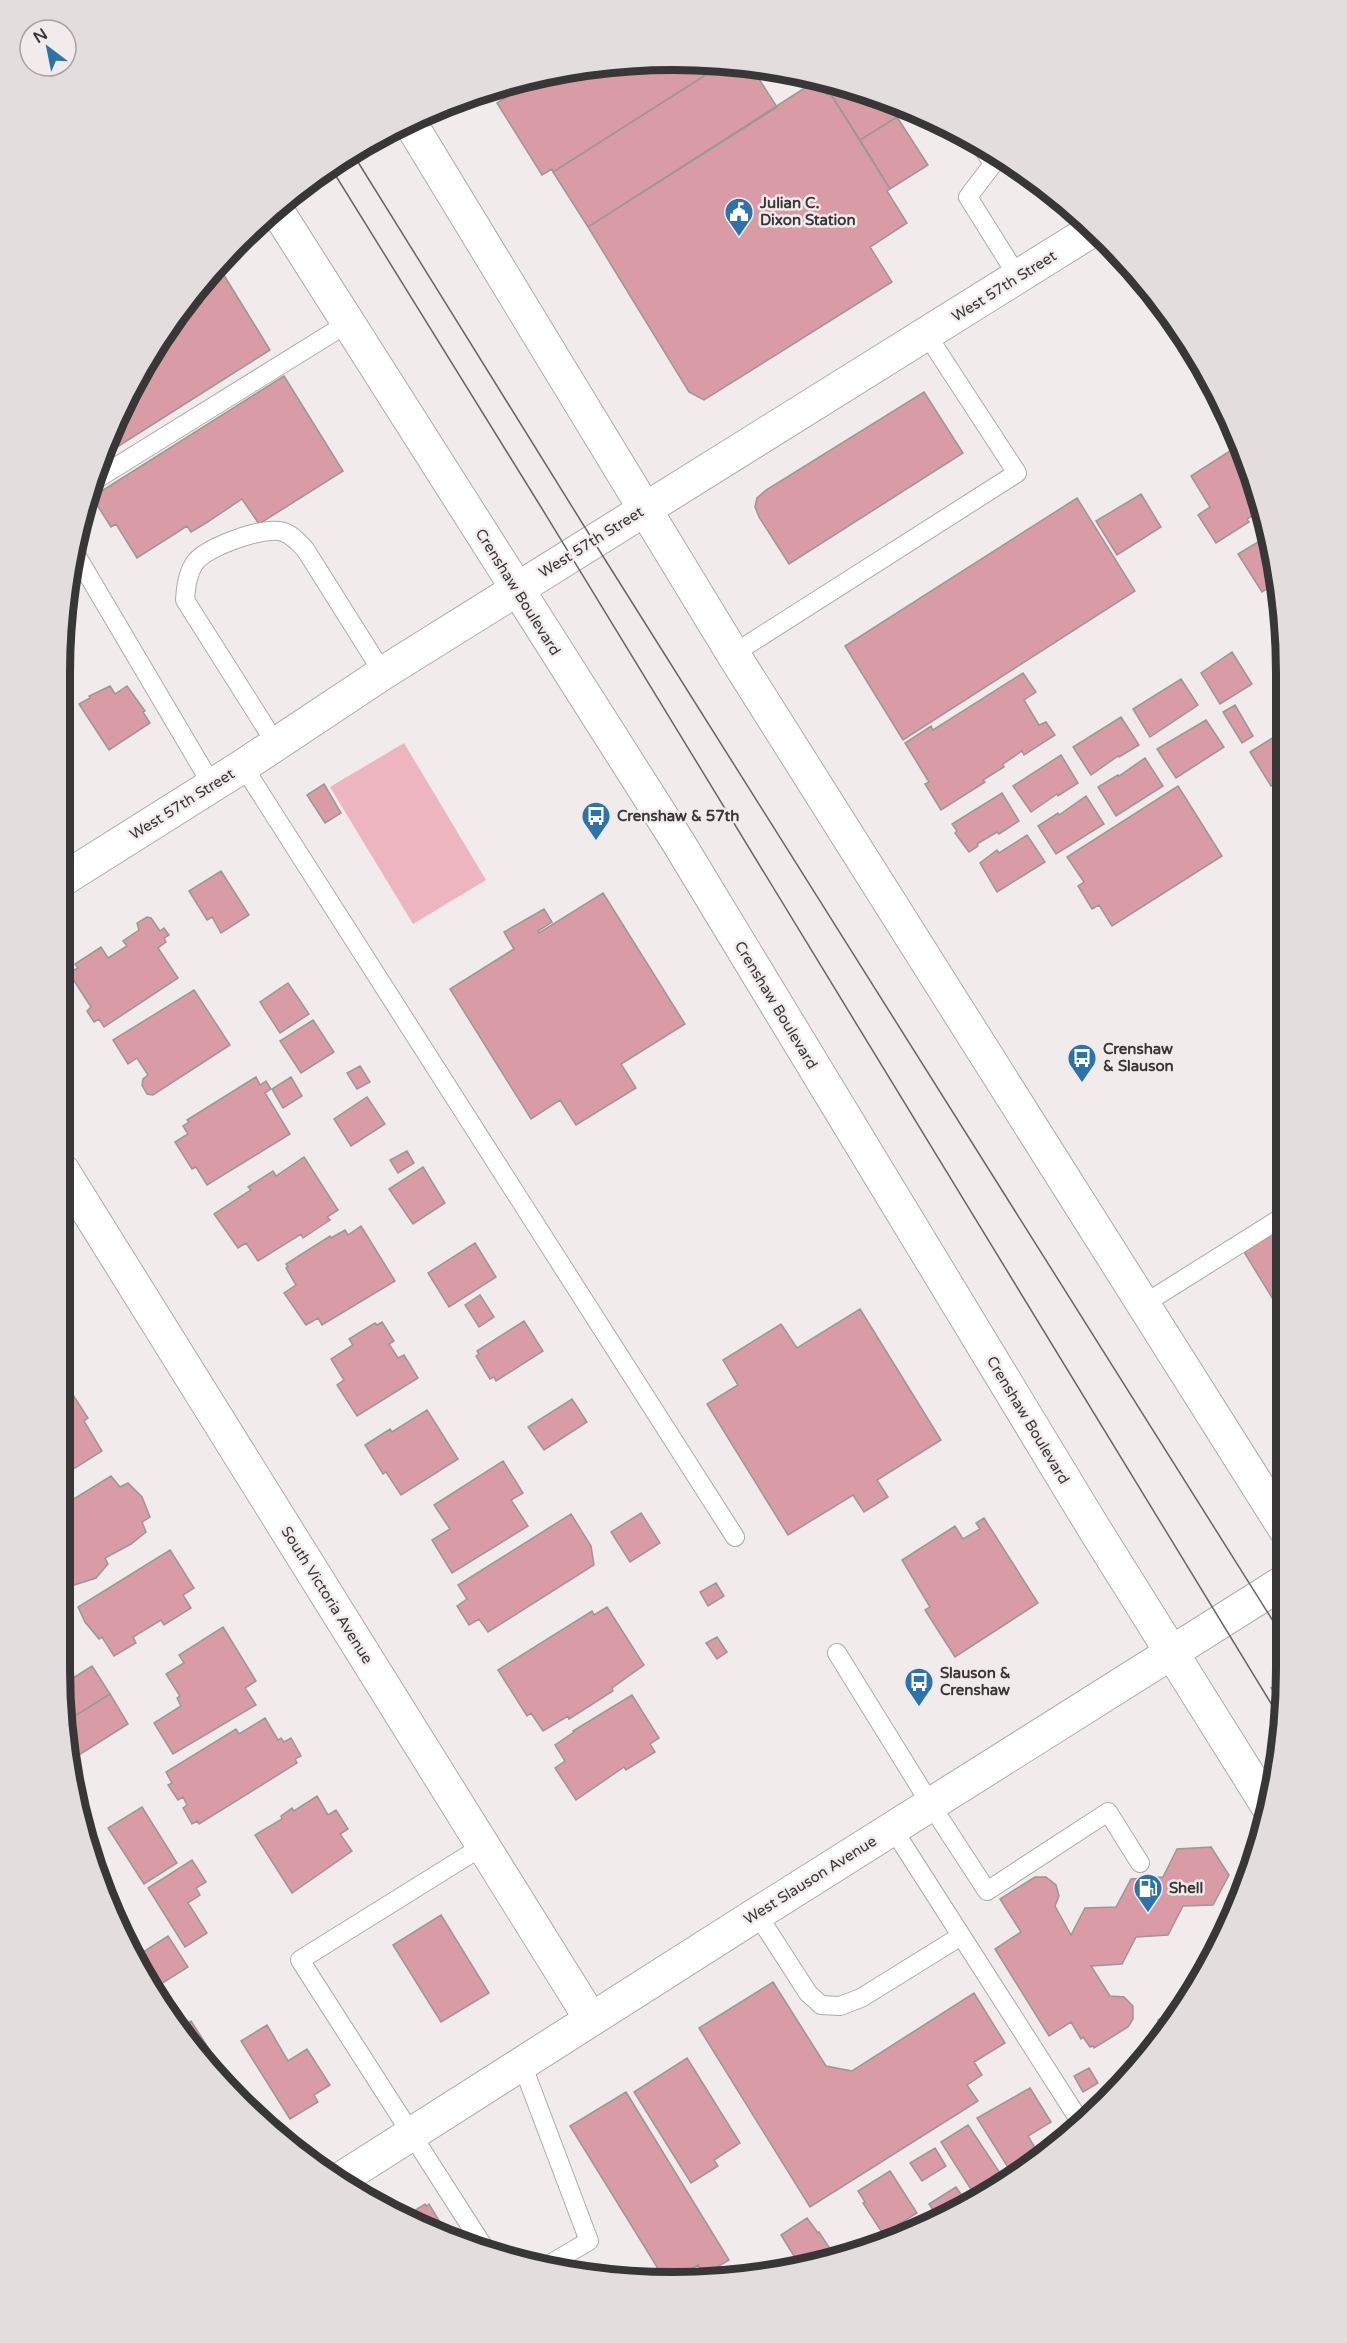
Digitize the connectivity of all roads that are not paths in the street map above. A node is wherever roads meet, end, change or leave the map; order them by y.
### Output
1 (414, 130) edge
2 (991, 161) edge
3 (281, 216) edge
4 (1086, 234) edge
5 (1018, 277) junction
6 (348, 323) junction
7 (927, 335) junction
8 (105, 474) edge
9 (644, 509) junction
10 (81, 562) edge
11 (516, 589) junction
12 (733, 654) junction
13 (383, 673) junction
14 (276, 744) junction
15 (243, 766) junction
16 (212, 785) junction
17 (70, 875) edge
18 (70, 1182) edge
19 (1276, 1221) edge
20 (1144, 1304) junction
21 (1276, 1515) edge
22 (735, 1537) dead end
23 (1276, 1587) edge
24 (837, 1653) dead end
25 (1170, 1653) junction
26 (1262, 1798) edge
27 (930, 1805) junction
28 (893, 1829) junction
29 (483, 1846) junction
30 (1140, 1863) dead end
31 (757, 1914) junction
32 (961, 1936) junction
33 (591, 2019) junction
34 (522, 2064) junction
35 (1077, 2117) edge
36 (412, 2134) junction
37 (346, 2176) edge
38 (479, 2240) edge
39 (555, 2261) edge

1 - 9 main road
2 - 5 lane
3 - 6 main road, Crenshaw Boulevard
4 - 5 main road, West 57th Street
5 - 7 main road, West 57th Street
6 - 8 lane
6 - 11 main road, Crenshaw Boulevard
7 - 9 main road, West 57th Street
7 - 12 lane
9 - 11 main road, West 57th Street
9 - 12 main road
10 - 16 lane
11 - 13 main road, West 57th Street
11 - 25 main road, Crenshaw Boulevard
12 - 20 main road
13 - 14 main road, West 57th Street
13 - 14 lane
14 - 15 main road, West 57th Street
15 - 16 main road, West 57th Street
15 - 22 lane
16 - 17 main road, West 57th Street
18 - 29 main road, South Victoria Avenue
19 - 20 lane
20 - 21 main road
23 - 25 main road, West Slauson Avenue
24 - 27 lane
25 - 26 main road, Crenshaw Boulevard
25 - 27 main road, West Slauson Avenue
27 - 28 main road, West Slauson Avenue
27 - 30 lane
28 - 31 main road, West Slauson Avenue
28 - 32 lane
29 - 33 main road, South Victoria Avenue
29 - 36 lane
31 - 32 lane
31 - 33 main road, West Slauson Avenue
32 - 35 lane
33 - 34 main road, West Slauson Avenue
34 - 36 main road, West Slauson Avenue
34 - 39 lane
36 - 37 main road, West Slauson Avenue
36 - 38 lane

